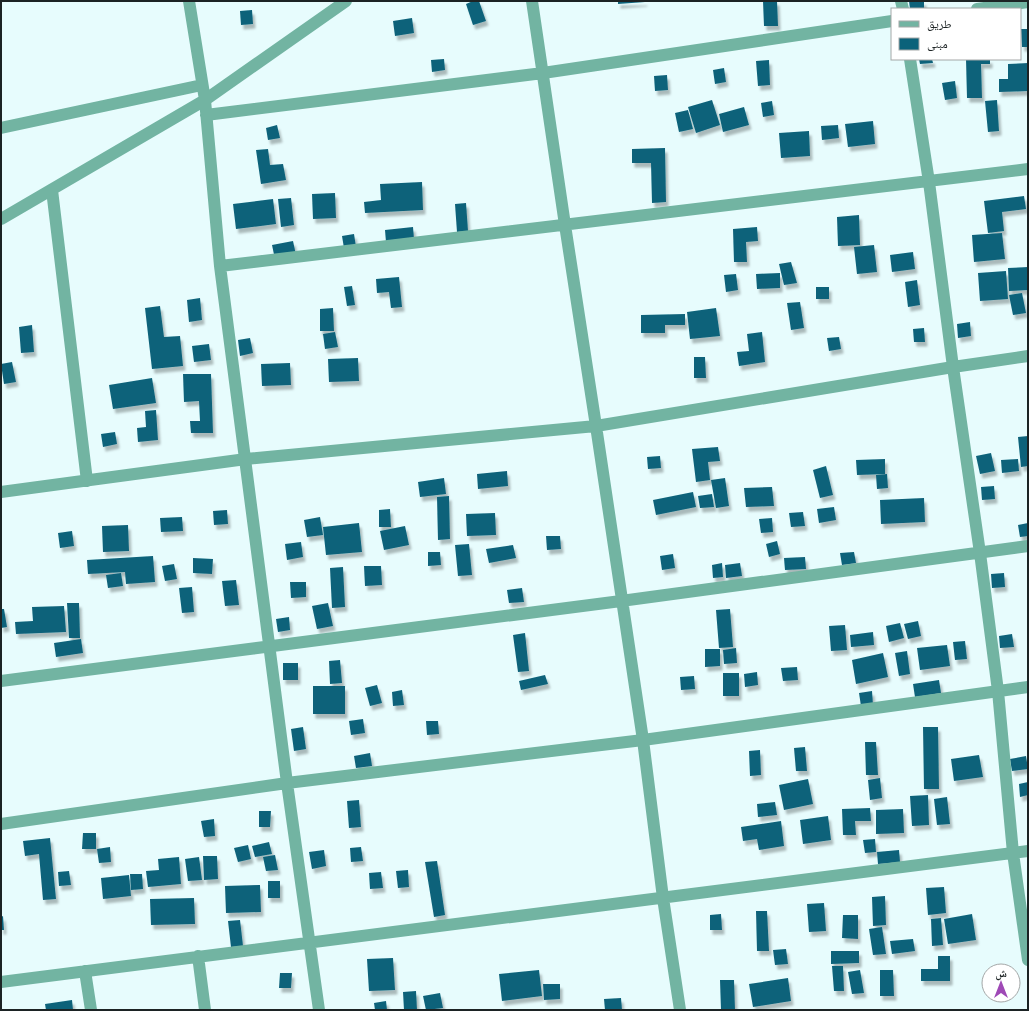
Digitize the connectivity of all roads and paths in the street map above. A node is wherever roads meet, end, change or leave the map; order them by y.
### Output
1 (189, 1) edge
2 (346, 1) edge
3 (532, 1) edge
4 (1028, 2) edge
5 (984, 8) edge
6 (891, 21) edge
7 (910, 60) edge
8 (543, 73) junction
9 (202, 85) junction
10 (205, 100) junction
11 (206, 115) junction
12 (1, 128) edge
13 (1028, 169) edge
14 (929, 182) junction
15 (52, 190) junction
16 (1, 219) edge
17 (565, 225) junction
18 (220, 266) junction
19 (1028, 356) edge
20 (953, 367) junction
21 (596, 426) junction
22 (246, 459) junction
23 (87, 481) junction
24 (1, 492) edge
25 (1028, 546) edge
26 (980, 553) junction
27 (621, 601) junction
28 (270, 646) junction
29 (1, 681) edge
30 (1028, 687) edge
31 (998, 691) junction
32 (643, 740) junction
33 (287, 783) junction
34 (1, 824) edge
35 (1028, 851) edge
36 (1013, 853) junction
37 (663, 898) junction
38 (309, 942) junction
39 (198, 956) junction
40 (1028, 960) edge
41 (85, 971) junction
42 (1, 982) edge
43 (90, 1010) edge
44 (205, 1010) edge
45 (319, 1010) edge
46 (680, 1010) edge

1 - 9 street
2 - 10 street
3 - 8 street
4 - 5 street
6 - 8 street
7 - 14 street
8 - 11 street
8 - 17 street
9 - 10 street
9 - 12 street
10 - 11 street
10 - 15 street
11 - 18 street
13 - 14 street
14 - 17 street
14 - 20 street
15 - 16 street
15 - 23 street
17 - 18 street
17 - 21 street
18 - 22 street
19 - 20 street
20 - 21 street
20 - 26 street
21 - 22 street
21 - 27 street
22 - 23 street
22 - 28 street
23 - 24 street
25 - 26 street
26 - 27 street
26 - 31 street
27 - 28 street
27 - 32 street
28 - 29 street
28 - 33 street
30 - 31 street
31 - 32 street
31 - 36 street
32 - 33 street
32 - 37 street
33 - 34 street
33 - 38 street
35 - 36 street
36 - 37 street
36 - 40 street
37 - 38 street
37 - 46 street
38 - 39 street
38 - 45 street
39 - 41 street
39 - 44 street
41 - 42 street
41 - 43 street

